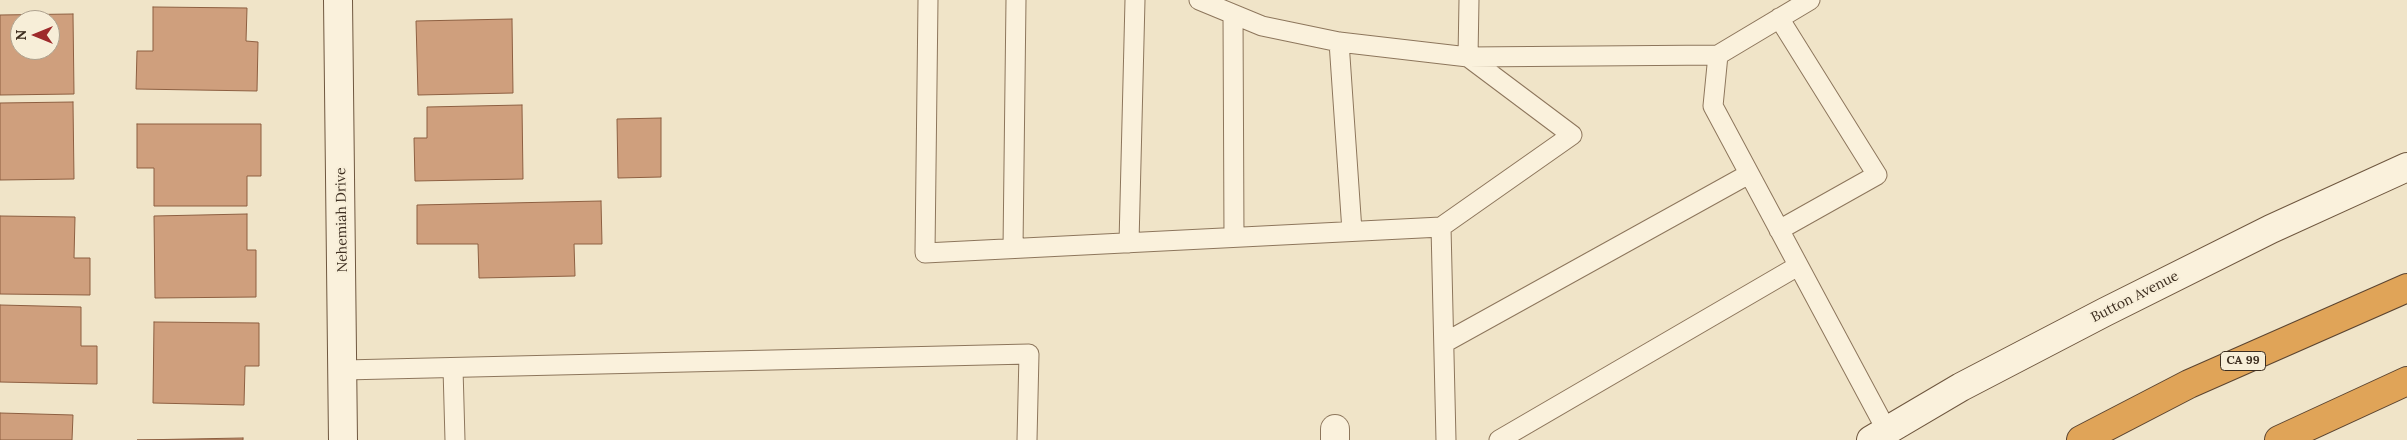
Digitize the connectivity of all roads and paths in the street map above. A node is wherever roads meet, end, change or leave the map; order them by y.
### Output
1 (338, 0) edge
2 (928, 0) edge
3 (1016, 0) edge
4 (1135, 0) edge
5 (1199, 0) edge
6 (1469, 0) edge
7 (1810, 0) edge
8 (1233, 14) junction
9 (1780, 18) junction
10 (1339, 42) junction
11 (1718, 55) junction
12 (1468, 57) junction
13 (2407, 167) edge
14 (1749, 174) junction
15 (1441, 227) junction
16 (1779, 230) junction
17 (1352, 231) junction
18 (1234, 237) junction
19 (1129, 243) junction
20 (1013, 248) junction
21 (1798, 266) junction
22 (2407, 288) edge
23 (1444, 343) junction
24 (453, 368) junction
25 (344, 370) junction
26 (2407, 381) edge
27 (1879, 435) edge
28 (343, 440) edge
29 (455, 440) edge
30 (1027, 440) edge
31 (1446, 440) edge
32 (1499, 440) edge
33 (2081, 440) edge
34 (2279, 440) edge

1 - 25 street, Nehemiah Drive
2 - 20 lane
3 - 20 lane
4 - 19 lane
5 - 8 lane
6 - 12 lane
7 - 9 lane
8 - 10 lane
8 - 18 lane
9 - 11 lane
9 - 16 lane
10 - 12 lane
10 - 17 lane
11 - 12 lane
11 - 14 lane
12 - 15 lane
13 - 27 street, Button Avenue
14 - 16 lane
14 - 23 lane
15 - 17 lane
15 - 23 lane
16 - 21 lane
17 - 18 lane
18 - 19 lane
19 - 20 lane
21 - 27 lane
21 - 32 lane
22 - 33 highway, CA 99
23 - 31 lane
24 - 25 lane
24 - 29 lane
24 - 30 lane
25 - 28 street, Nehemiah Drive
26 - 34 highway

